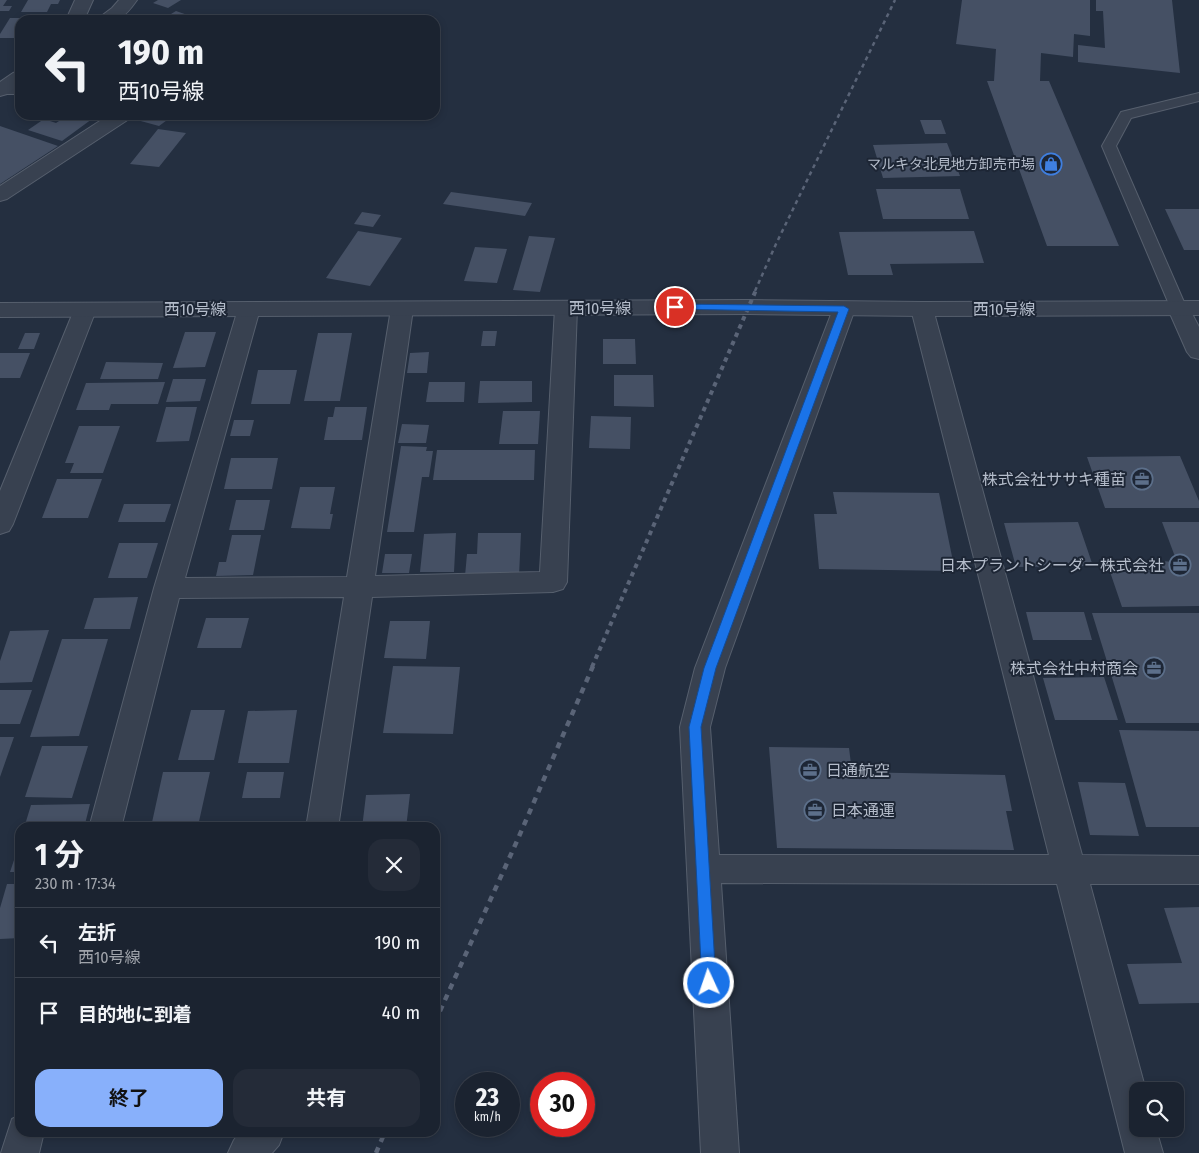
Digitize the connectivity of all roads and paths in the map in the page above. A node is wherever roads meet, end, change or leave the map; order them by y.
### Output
1 (84, 0) edge
2 (128, 0) edge
3 (78, 15) edge
4 (113, 15) edge
5 (1199, 97) edge
6 (114, 120) edge
7 (0, 195) edge
8 (566, 308) junction
9 (1189, 308) edge
10 (249, 309) junction
11 (402, 309) junction
12 (844, 309) junction
13 (922, 309) junction
14 (0, 310) edge
15 (85, 310) junction
16 (1199, 352) edge
17 (0, 524) edge
18 (359, 587) junction
19 (168, 588) junction
20 (107, 822) edge
21 (323, 822) edge
22 (702, 869) junction
23 (1070, 869) junction
24 (1199, 870) edge
25 (24, 1137) edge
26 (261, 1137) edge
27 (20, 1153) edge
28 (247, 1153) edge
29 (720, 1153) edge
30 (1144, 1153) edge

1 - 3 street
2 - 4 street
5 - 9 lane
6 - 7 street
8 - 11 street, 西10号線
8 - 12 street, 西10号線
8 - 18 street
9 - 13 street, 西10号線
9 - 16 street
10 - 11 street, 西10号線
10 - 15 street, 西10号線
10 - 19 street
11 - 18 street
12 - 13 street, 西10号線
12 - 22 street
13 - 23 street
14 - 15 street, 西10号線
15 - 17 street
18 - 19 street
18 - 21 street
19 - 20 street
22 - 23 street
22 - 29 street
23 - 24 street
23 - 30 street
25 - 27 street
26 - 28 street

